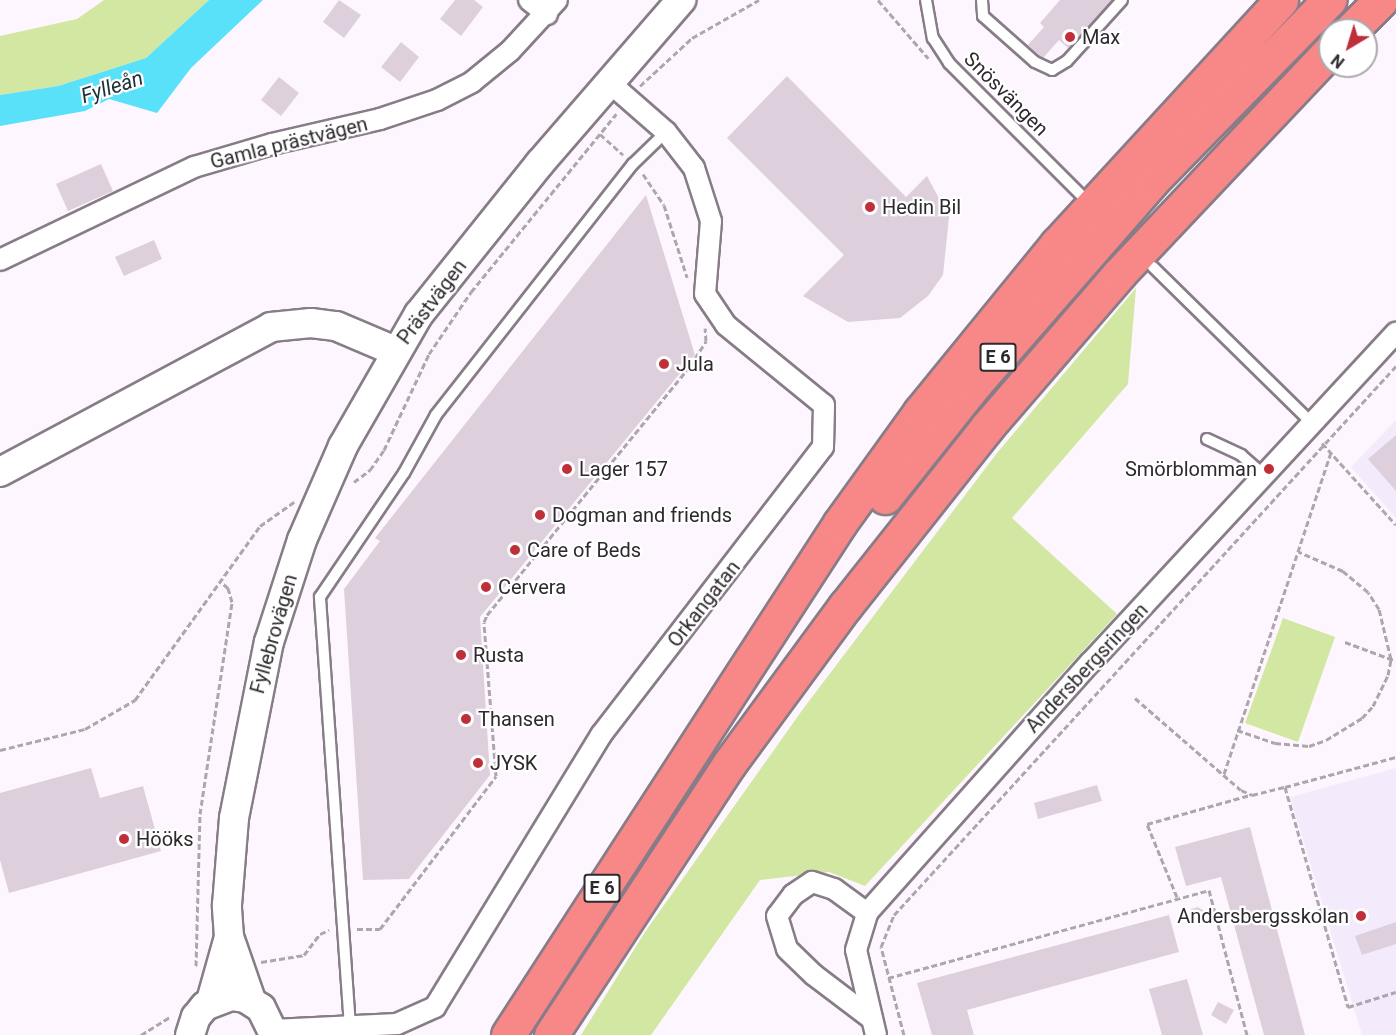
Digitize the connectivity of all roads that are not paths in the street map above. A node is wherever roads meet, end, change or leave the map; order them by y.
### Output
1 (529, 0) edge
2 (681, 0) edge
3 (926, 0) edge
4 (982, 0) edge
5 (1122, 0) edge
6 (1280, 0) edge
7 (1329, 0) edge
8 (1382, 0) edge
9 (552, 7) edge
10 (1396, 12) edge
11 (1363, 18) edge
12 (1378, 24) edge
13 (1318, 65) edge
14 (620, 91) junction
15 (666, 132) junction
16 (1085, 199) dead end
17 (0, 260) edge
18 (1153, 267) dead end
19 (1396, 333) edge
20 (395, 351) junction
21 (1312, 423) junction
22 (1207, 439) dead end
23 (0, 472) edge
24 (1264, 475) junction
25 (699, 742) junction
26 (867, 913) junction
27 (216, 961) junction
28 (251, 1000) junction
29 (211, 1002) junction
30 (182, 1025) edge
31 (350, 1027) junction
32 (874, 1027) edge
33 (274, 1033) edge
34 (508, 1035) edge
35 (551, 1035) edge

1 - 9 street
2 - 14 street, Prästvägen
3 - 16 lane, Snösvängen
4 - 5 lane
6 - 25 highway
7 - 25 highway, E 6
8 - 11 highway
9 - 17 street, Gamla prästvägen
10 - 12 highway
13 - 35 highway, E 6
14 - 15 street, Orkangatan
14 - 20 street, Prästvägen
15 - 31 lane
15 - 31 street, Orkangatan
18 - 21 lane
19 - 21 street, Andersbergsringen
20 - 23 street, Prästvägen
20 - 27 street, Fyllebrovägen
21 - 24 street, Andersbergsringen
22 - 24 lane
24 - 26 street, Andersbergsringen
25 - 34 highway, E 6
26 - 32 street, Andersbergsringen
26 - 32 street
27 - 28 street, Fyllebrovägen
27 - 29 street, Fyllebrovägen
28 - 29 street
28 - 33 street, Fyllebrovägen
29 - 30 street, Fyllebrovägen
31 - 33 street, Orkangatan

